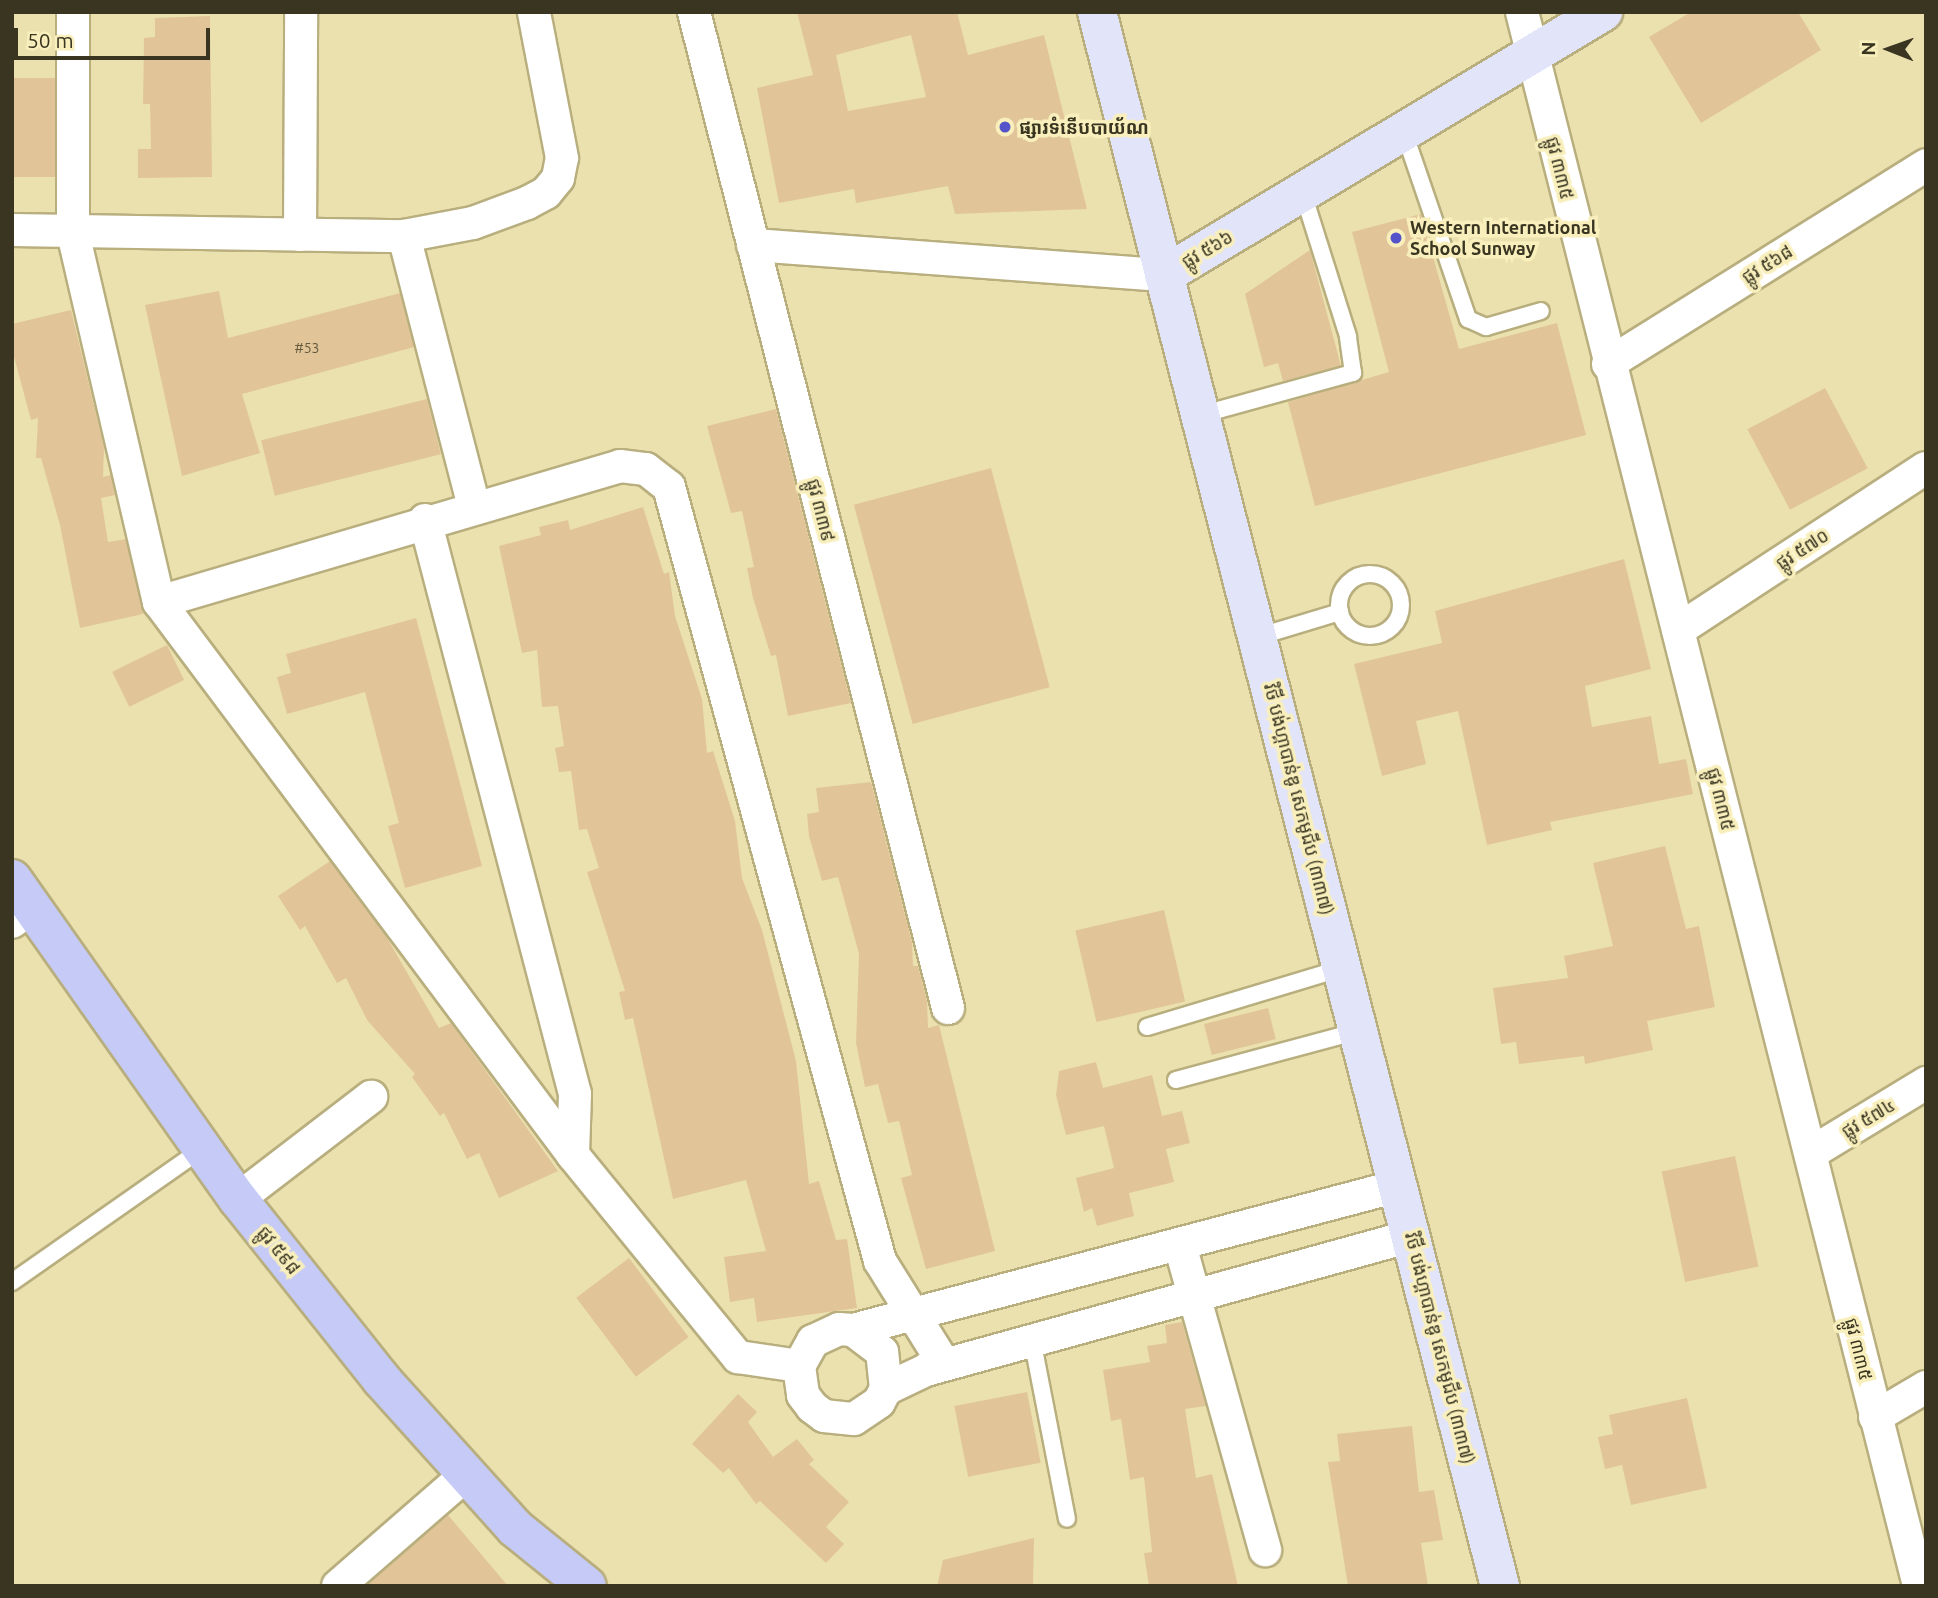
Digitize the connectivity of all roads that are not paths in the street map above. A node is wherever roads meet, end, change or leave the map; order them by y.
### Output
1 (73, 12) edge
2 (300, 12) edge
3 (534, 12) edge
4 (694, 12) edge
5 (1097, 12) edge
6 (1522, 12) edge
7 (1603, 12) edge
8 (1533, 56) junction
9 (1404, 132) junction
10 (1926, 165) edge
11 (1303, 192) junction
12 (12, 230) edge
13 (73, 233) junction
14 (300, 235) junction
15 (404, 236) junction
16 (752, 244) junction
17 (1164, 275) junction
18 (1541, 311) dead end
19 (1608, 364) junction
20 (1200, 415) junction
21 (1926, 468) edge
22 (474, 506) junction
23 (425, 520) junction
24 (159, 602) junction
25 (1340, 611) dead end
26 (1678, 630) junction
27 (1257, 637) junction
28 (19, 903) edge
29 (1342, 968) junction
30 (948, 1008) dead end
31 (1147, 1027) dead end
32 (1359, 1031) junction
33 (1176, 1080) dead end
34 (1926, 1083) edge
35 (371, 1097) dead end
36 (203, 1149) junction
37 (1811, 1153) junction
38 (573, 1155) junction
39 (1398, 1186) junction
40 (238, 1199) junction
41 (1411, 1236) junction
42 (1180, 1245) junction
43 (12, 1282) edge
44 (1193, 1296) junction
45 (915, 1315) junction
46 (853, 1330) junction
47 (1032, 1339) junction
48 (944, 1364) junction
49 (799, 1366) junction
50 (1926, 1387) edge
51 (886, 1389) junction
52 (1875, 1417) junction
53 (467, 1474) junction
54 (1067, 1519) dead end
55 (1265, 1550) dead end
56 (338, 1586) edge
57 (587, 1586) edge
58 (1500, 1586) edge
59 (1919, 1586) edge

1 - 13 street
2 - 14 street
3 - 15 street
4 - 16 street, ផ្លូវ ៣៣៩
5 - 17 street, វិថី បង់ហ្គាបាន់ឌូ សេកមូជីប (៣៣៧)
6 - 8 street, ផ្លូវ ៣៣៥
7 - 8 street, ផ្លូវ ៥៦៦
8 - 9 street, ផ្លូវ ៥៦៦
8 - 19 street, ផ្លូវ ៣៣៥
9 - 11 street, ផ្លូវ ៥៦៦
9 - 18 lane
10 - 19 street, ផ្លូវ ៥៦៨
11 - 17 street, ផ្លូវ ៥៦៦
11 - 20 lane
12 - 13 street
13 - 14 street
13 - 24 street
14 - 15 street
15 - 22 street
16 - 17 street, ផ្លូវ ៥៦៦
16 - 30 street, ផ្លូវ ៣៣៩
17 - 20 street, វិថី បង់ហ្គាបាន់ឌូ សេកមូជីប (៣៣៧)
19 - 26 street, ផ្លូវ ៣៣៥
20 - 27 street, វិថី បង់ហ្គាបាន់ឌូ សេកមូជីប (៣៣៧)
21 - 26 street, ផ្លូវ ៥៧០
22 - 23 street
22 - 45 street
23 - 24 street
23 - 38 street
24 - 38 street
25 - 27 lane
26 - 37 street, ផ្លូវ ៣៣៥
27 - 29 street, វិថី បង់ហ្គាបាន់ឌូ សេកមូជីប (៣៣៧)
28 - 36 main road, ផ្លូវ ៥៩៨
29 - 31 lane
29 - 32 street, វិថី បង់ហ្គាបាន់ឌូ សេកមូជីប (៣៣៧)
32 - 33 lane
32 - 39 street, វិថី បង់ហ្គាបាន់ឌូ សេកមូជីប (៣៣៧)
34 - 37 street, ផ្លូវ ៥៧៤
35 - 40 street
36 - 40 main road, ផ្លូវ ៥៩៨
36 - 43 lane
37 - 52 street, ផ្លូវ ៣៣៥
38 - 49 street
39 - 41 street, វិថី បង់ហ្គាបាន់ឌូ សេកមូជីប (៣៣៧)
39 - 42 street
40 - 53 main road, ផ្លូវ ៥៩៨
41 - 44 street
41 - 58 street, វិថី បង់ហ្គាបាន់ឌូ សេកមូជីប (៣៣៧)
42 - 44 street
42 - 45 street
44 - 47 street
44 - 55 street
45 - 46 street
45 - 48 street
46 - 49 street
46 - 51 street
47 - 48 street
47 - 54 lane
48 - 51 street
49 - 51 street
50 - 52 street
52 - 59 street, ផ្លូវ ៣៣៥
53 - 56 street
53 - 57 main road, ផ្លូវ ៥៩៨

